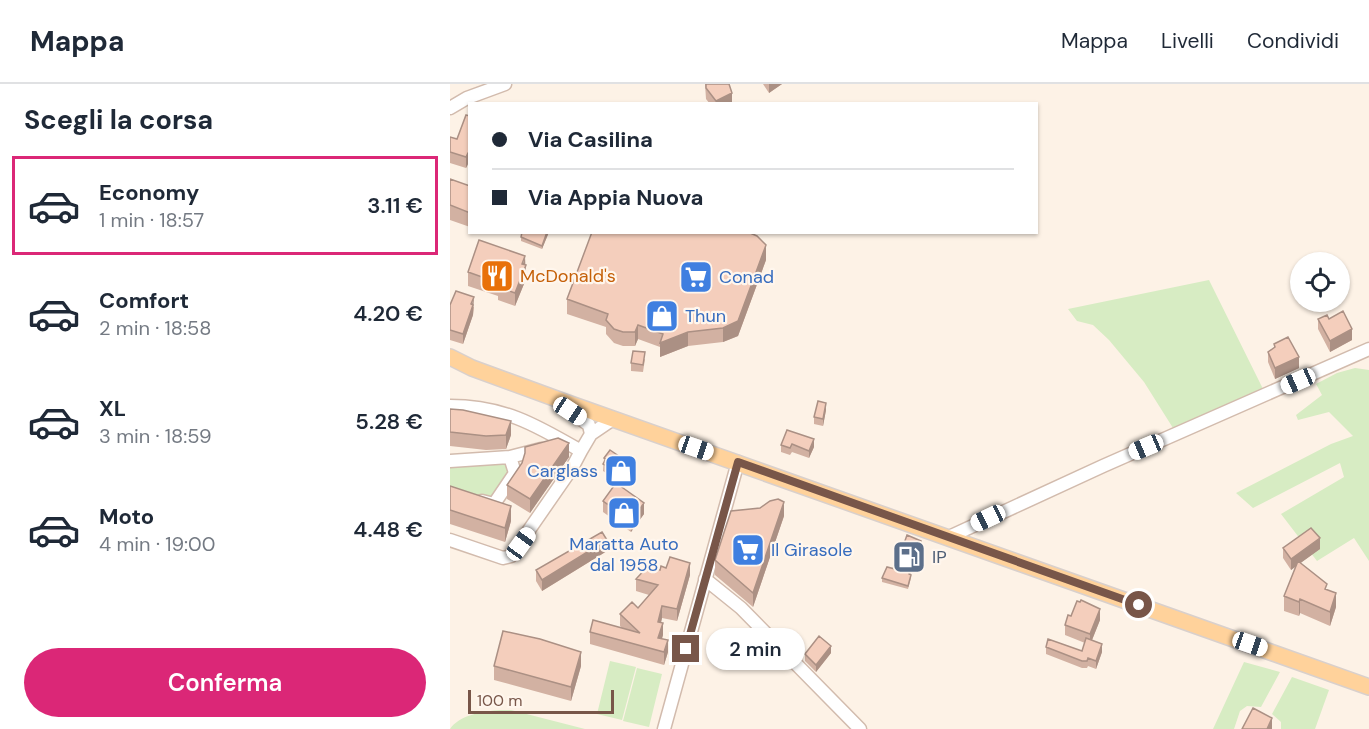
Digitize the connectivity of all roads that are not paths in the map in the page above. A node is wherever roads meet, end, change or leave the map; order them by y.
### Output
1 (505, 84) edge
2 (450, 108) edge
3 (1369, 349) edge
4 (450, 357) edge
5 (450, 368) edge
6 (472, 368) junction
7 (543, 394) junction
8 (450, 406) edge
9 (613, 419) junction
10 (591, 434) junction
11 (565, 442) junction
12 (581, 451) junction
13 (510, 457) junction
14 (450, 461) edge
15 (738, 462) junction
16 (469, 497) edge
17 (949, 537) junction
18 (450, 540) edge
19 (705, 579) junction
20 (1369, 687) edge
21 (664, 729) edge
22 (860, 729) edge

1 - 2 street
3 - 17 street
4 - 6 main road
5 - 6 main road
6 - 7 main road
7 - 9 main road
7 - 10 street
8 - 11 street
9 - 10 street
9 - 15 main road
10 - 12 street
11 - 12 street
11 - 13 street
12 - 18 street
13 - 14 street
13 - 16 street
15 - 17 main road
15 - 19 street
17 - 20 main road
19 - 21 street
19 - 22 street

